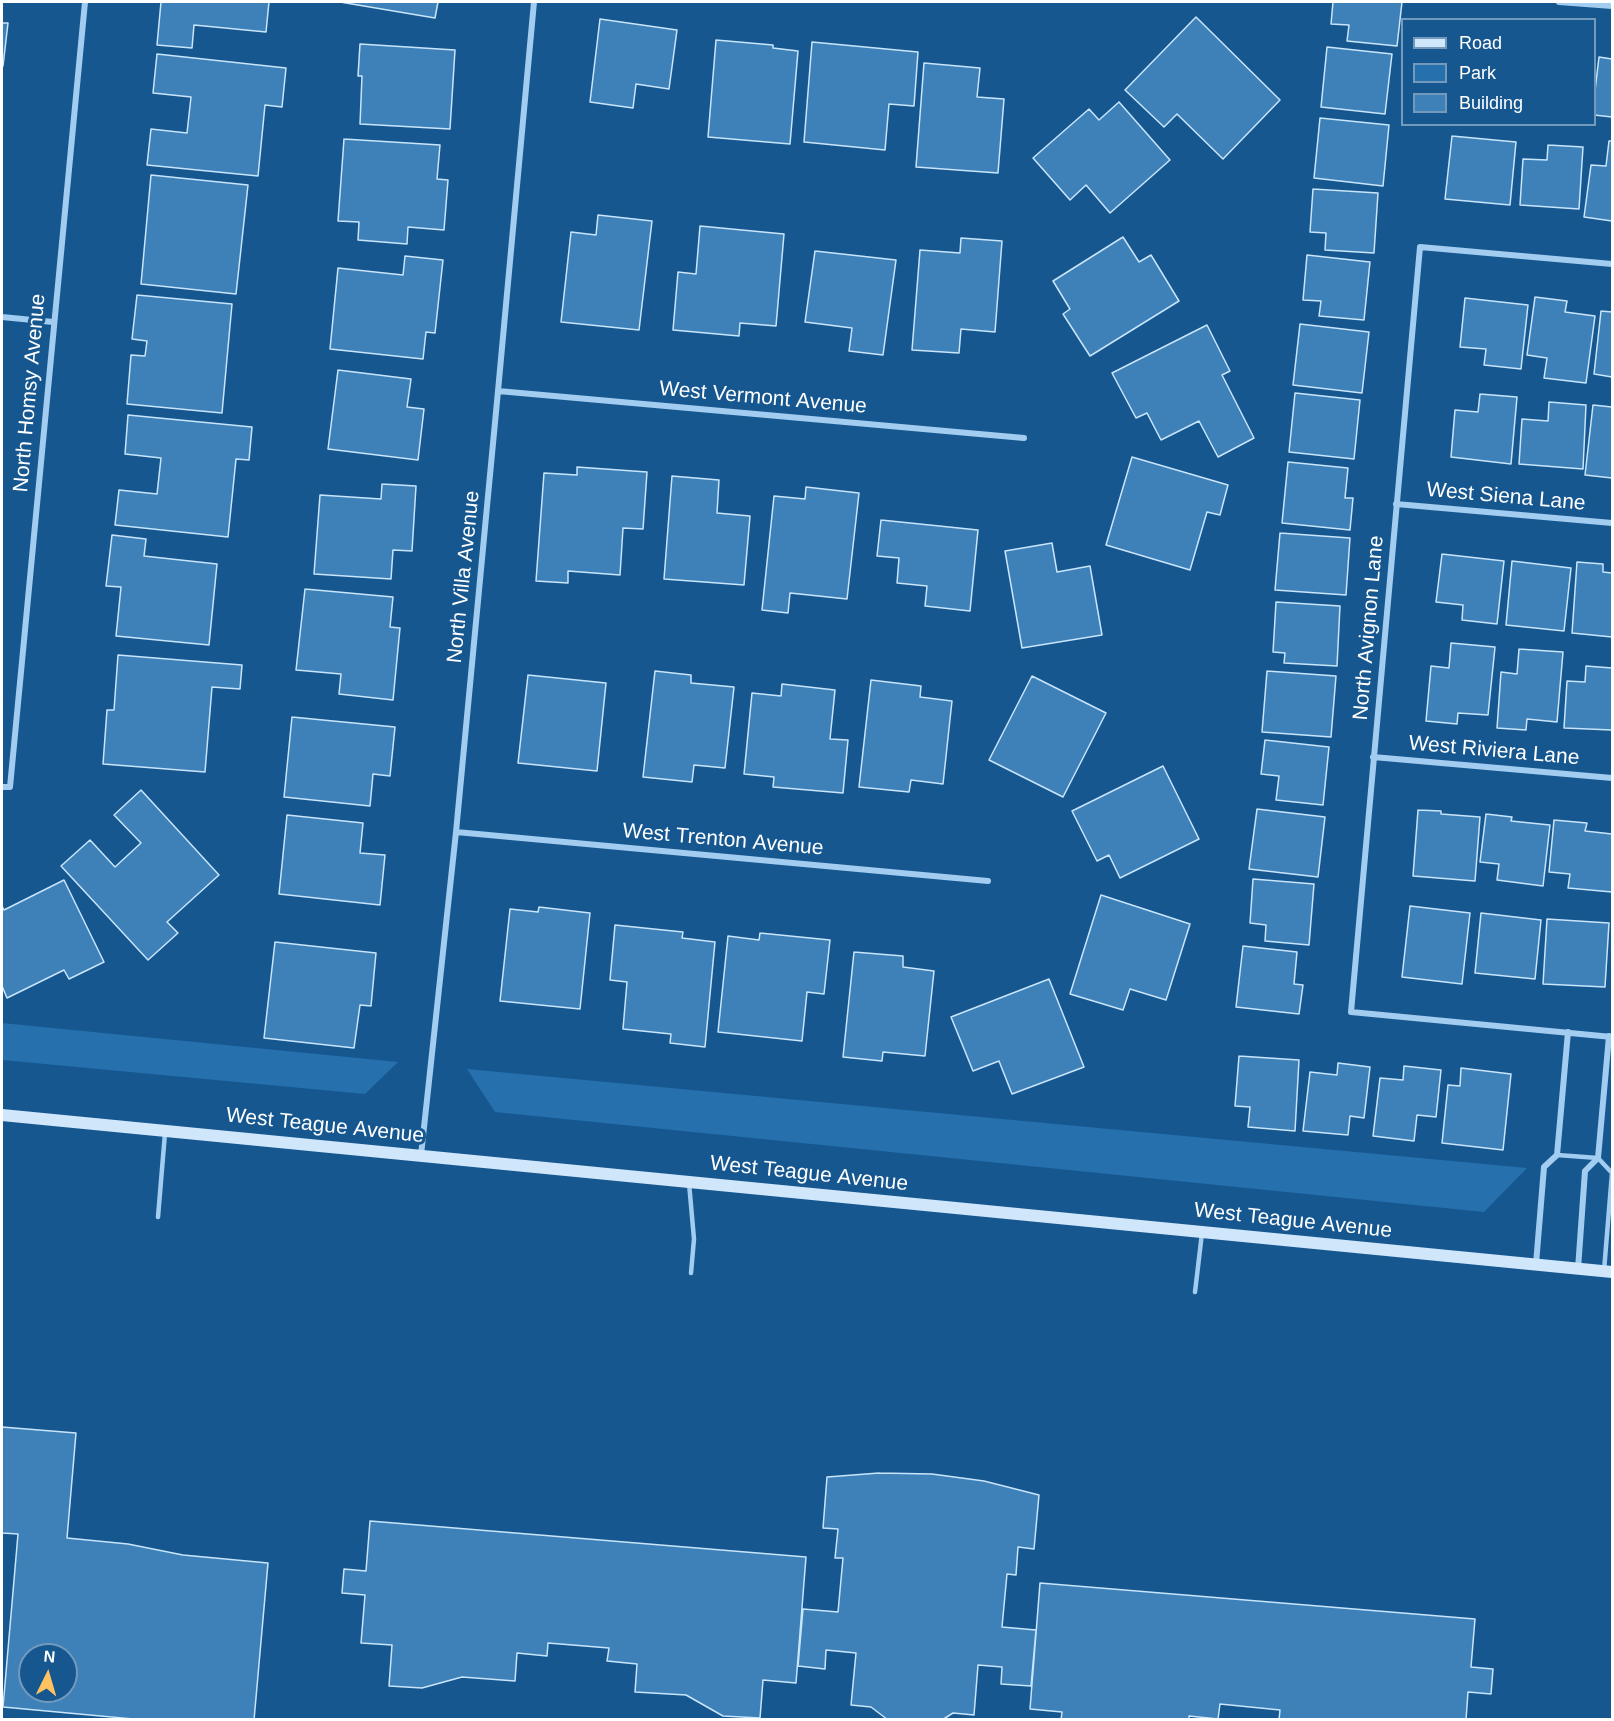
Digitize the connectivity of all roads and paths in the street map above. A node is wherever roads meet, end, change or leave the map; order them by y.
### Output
1 (84, 2) edge
2 (534, 2) edge
3 (1559, 2) edge
4 (1612, 6) edge
5 (1612, 264) edge
6 (2, 317) edge
7 (53, 322) junction
8 (498, 390) junction
9 (1024, 438) dead end
10 (1396, 504) junction
11 (1612, 523) edge
12 (1373, 757) junction
13 (1612, 778) edge
14 (2, 786) edge
15 (456, 832) junction
16 (988, 881) dead end
17 (1568, 1032) junction
18 (1611, 1036) edge
19 (2, 1115) edge
20 (165, 1131) junction
21 (421, 1155) junction
22 (1557, 1155) junction
23 (1598, 1158) junction
24 (689, 1181) junction
25 (158, 1217) dead end
26 (1202, 1232) junction
27 (1536, 1264) junction
28 (1578, 1269) junction
29 (1608, 1271) edge
30 (691, 1273) dead end
31 (1195, 1292) dead end

1 - 7 street, North Homsy Avenue
2 - 8 street, North Villa Avenue
3 - 4 street
5 - 10 street, North Avignon Lane
6 - 7 street
7 - 14 street, North Homsy Avenue
8 - 9 street, West Vermont Avenue
8 - 15 street, North Villa Avenue
10 - 11 street, West Siena Lane
10 - 12 street, North Avignon Lane
12 - 13 street, West Riviera Lane
12 - 17 street, North Avignon Lane
15 - 16 street, West Trenton Avenue
15 - 21 street, North Villa Avenue
17 - 18 street
17 - 22 street
18 - 23 street
19 - 20 street, West Teague Avenue
20 - 21 street, West Teague Avenue
20 - 25 lane
21 - 24 street, West Teague Avenue
22 - 23 lane
22 - 27 street
23 - 28 street
23 - 29 lane
24 - 26 street, West Teague Avenue
24 - 30 lane
26 - 27 street, West Teague Avenue
26 - 31 lane
27 - 28 street, West Teague Avenue
28 - 29 street, West Teague Avenue

